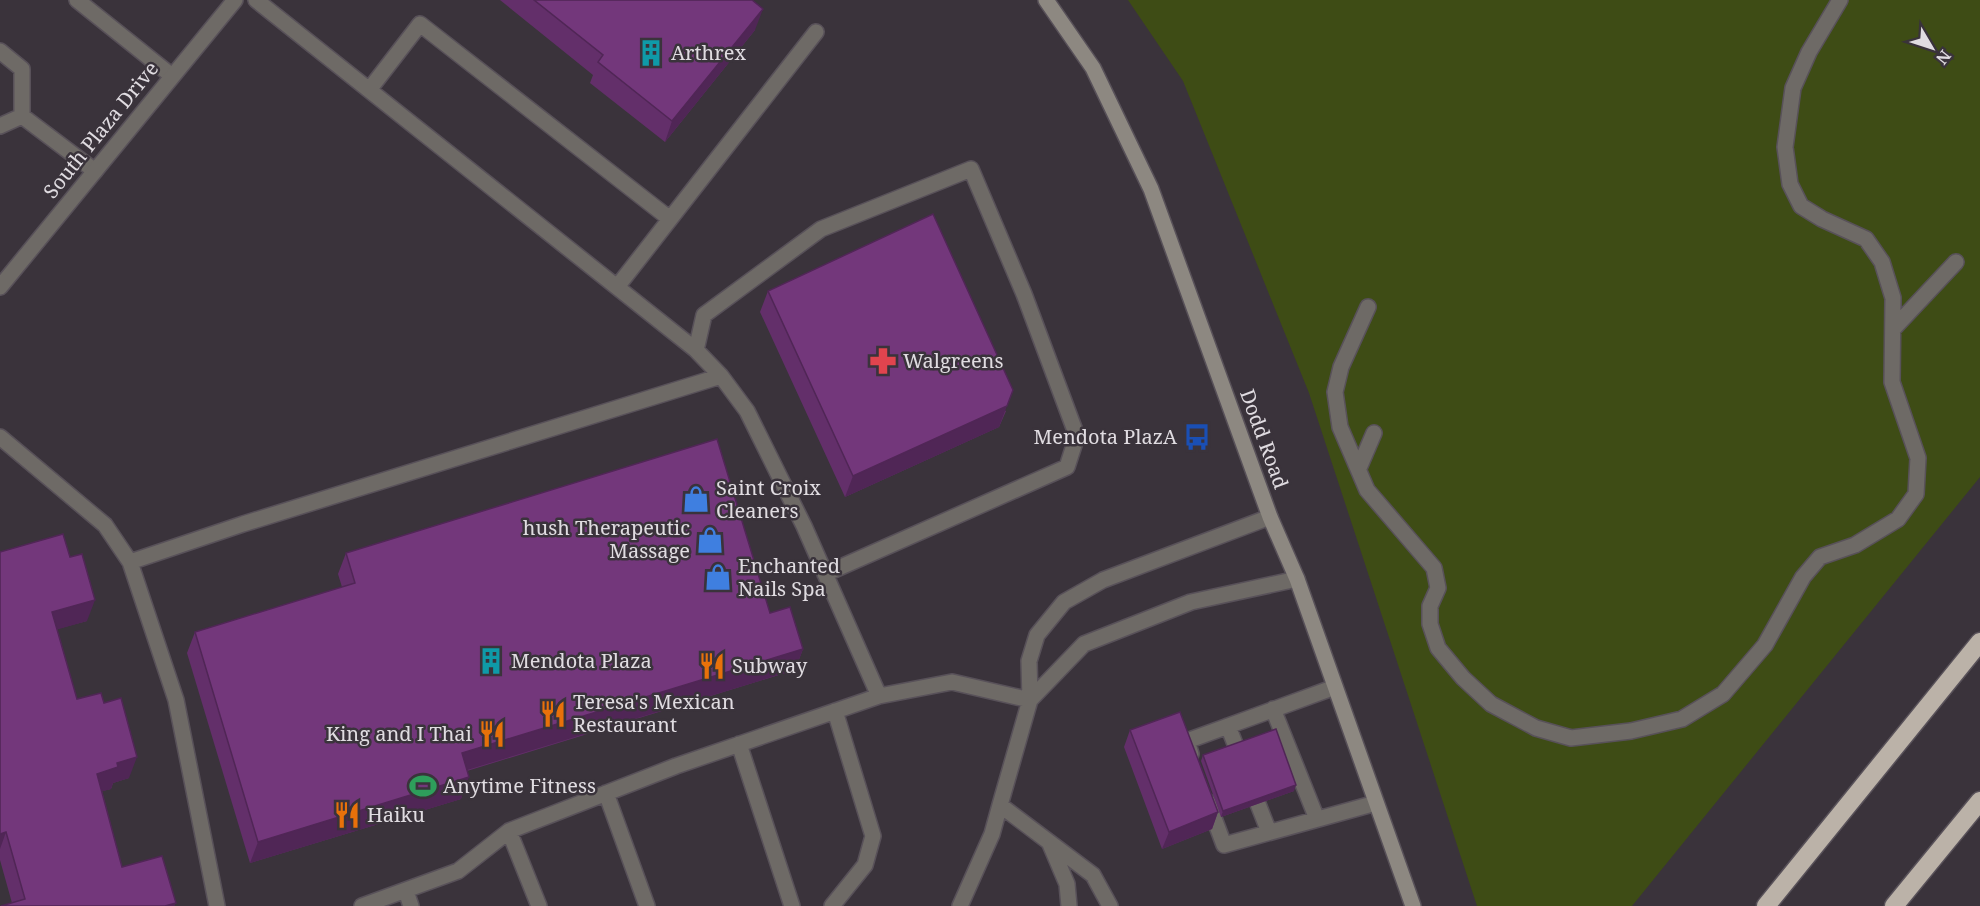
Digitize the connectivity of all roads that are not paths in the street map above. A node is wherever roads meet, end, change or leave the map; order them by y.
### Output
1 (77, 0) edge
2 (235, 0) edge
3 (256, 0) edge
4 (1046, 0) edge
5 (1840, 0) edge
6 (816, 32) dead end
7 (0, 51) edge
8 (172, 76) junction
9 (369, 90) junction
10 (22, 116) junction
11 (0, 126) edge
12 (95, 171) junction
13 (670, 219) junction
14 (1956, 262) dead end
15 (0, 287) edge
16 (617, 287) junction
17 (1368, 307) dead end
18 (1894, 328) junction
19 (696, 350) junction
20 (721, 376) junction
21 (1374, 434) dead end
22 (0, 438) edge
23 (1359, 468) junction
24 (1270, 517) junction
25 (130, 562) junction
26 (825, 574) junction
27 (1297, 579) junction
28 (1980, 642) edge
29 (1335, 687) junction
30 (879, 696) junction
31 (1030, 700) junction
32 (1272, 709) junction
33 (835, 711) junction
34 (1228, 726) junction
35 (739, 744) junction
36 (1237, 749) edge
37 (1198, 772) edge
38 (606, 793) junction
39 (1205, 793) edge
40 (1980, 801) edge
41 (1376, 803) junction
42 (1258, 804) edge
43 (1000, 805) junction
44 (1317, 819) junction
45 (509, 831) junction
46 (1269, 832) junction
47 (1049, 841) junction
48 (406, 891) junction
49 (218, 906) edge
50 (362, 906) edge
51 (411, 906) edge
52 (539, 906) edge
53 (647, 906) edge
54 (792, 906) edge
55 (832, 906) edge
56 (960, 906) edge
57 (1069, 906) edge
58 (1110, 906) edge
59 (1413, 906) edge
60 (1766, 906) edge
61 (1894, 906) edge

1 - 8 street
2 - 8 street, South Plaza Drive
3 - 9 street
4 - 24 main road, Dodd Road
5 - 18 street
6 - 13 street
7 - 10 street
8 - 12 street, South Plaza Drive
9 - 13 street
9 - 16 street
10 - 11 street
10 - 12 street
12 - 15 street, South Plaza Drive
13 - 16 street
14 - 18 street
16 - 19 street
17 - 23 street
18 - 23 street
19 - 20 street
19 - 26 street
20 - 25 street
20 - 26 street
21 - 23 street
22 - 25 street
24 - 27 main road, Dodd Road
24 - 31 street
25 - 49 street
26 - 30 street
27 - 29 main road, Dodd Road
27 - 31 street
28 - 60 highway
29 - 32 street
29 - 41 main road, Dodd Road
30 - 31 street
30 - 33 street
31 - 43 street
32 - 34 street
32 - 44 street
33 - 35 street
33 - 55 street
34 - 36 street
34 - 37 street
35 - 38 street
35 - 54 street
38 - 45 street
38 - 53 street
39 - 46 street
40 - 61 highway
41 - 44 street
41 - 59 main road, Dodd Road
42 - 46 street
43 - 47 street
43 - 56 street
44 - 46 street
45 - 48 street
45 - 52 street
47 - 57 street
47 - 58 street
48 - 50 street
48 - 51 street

